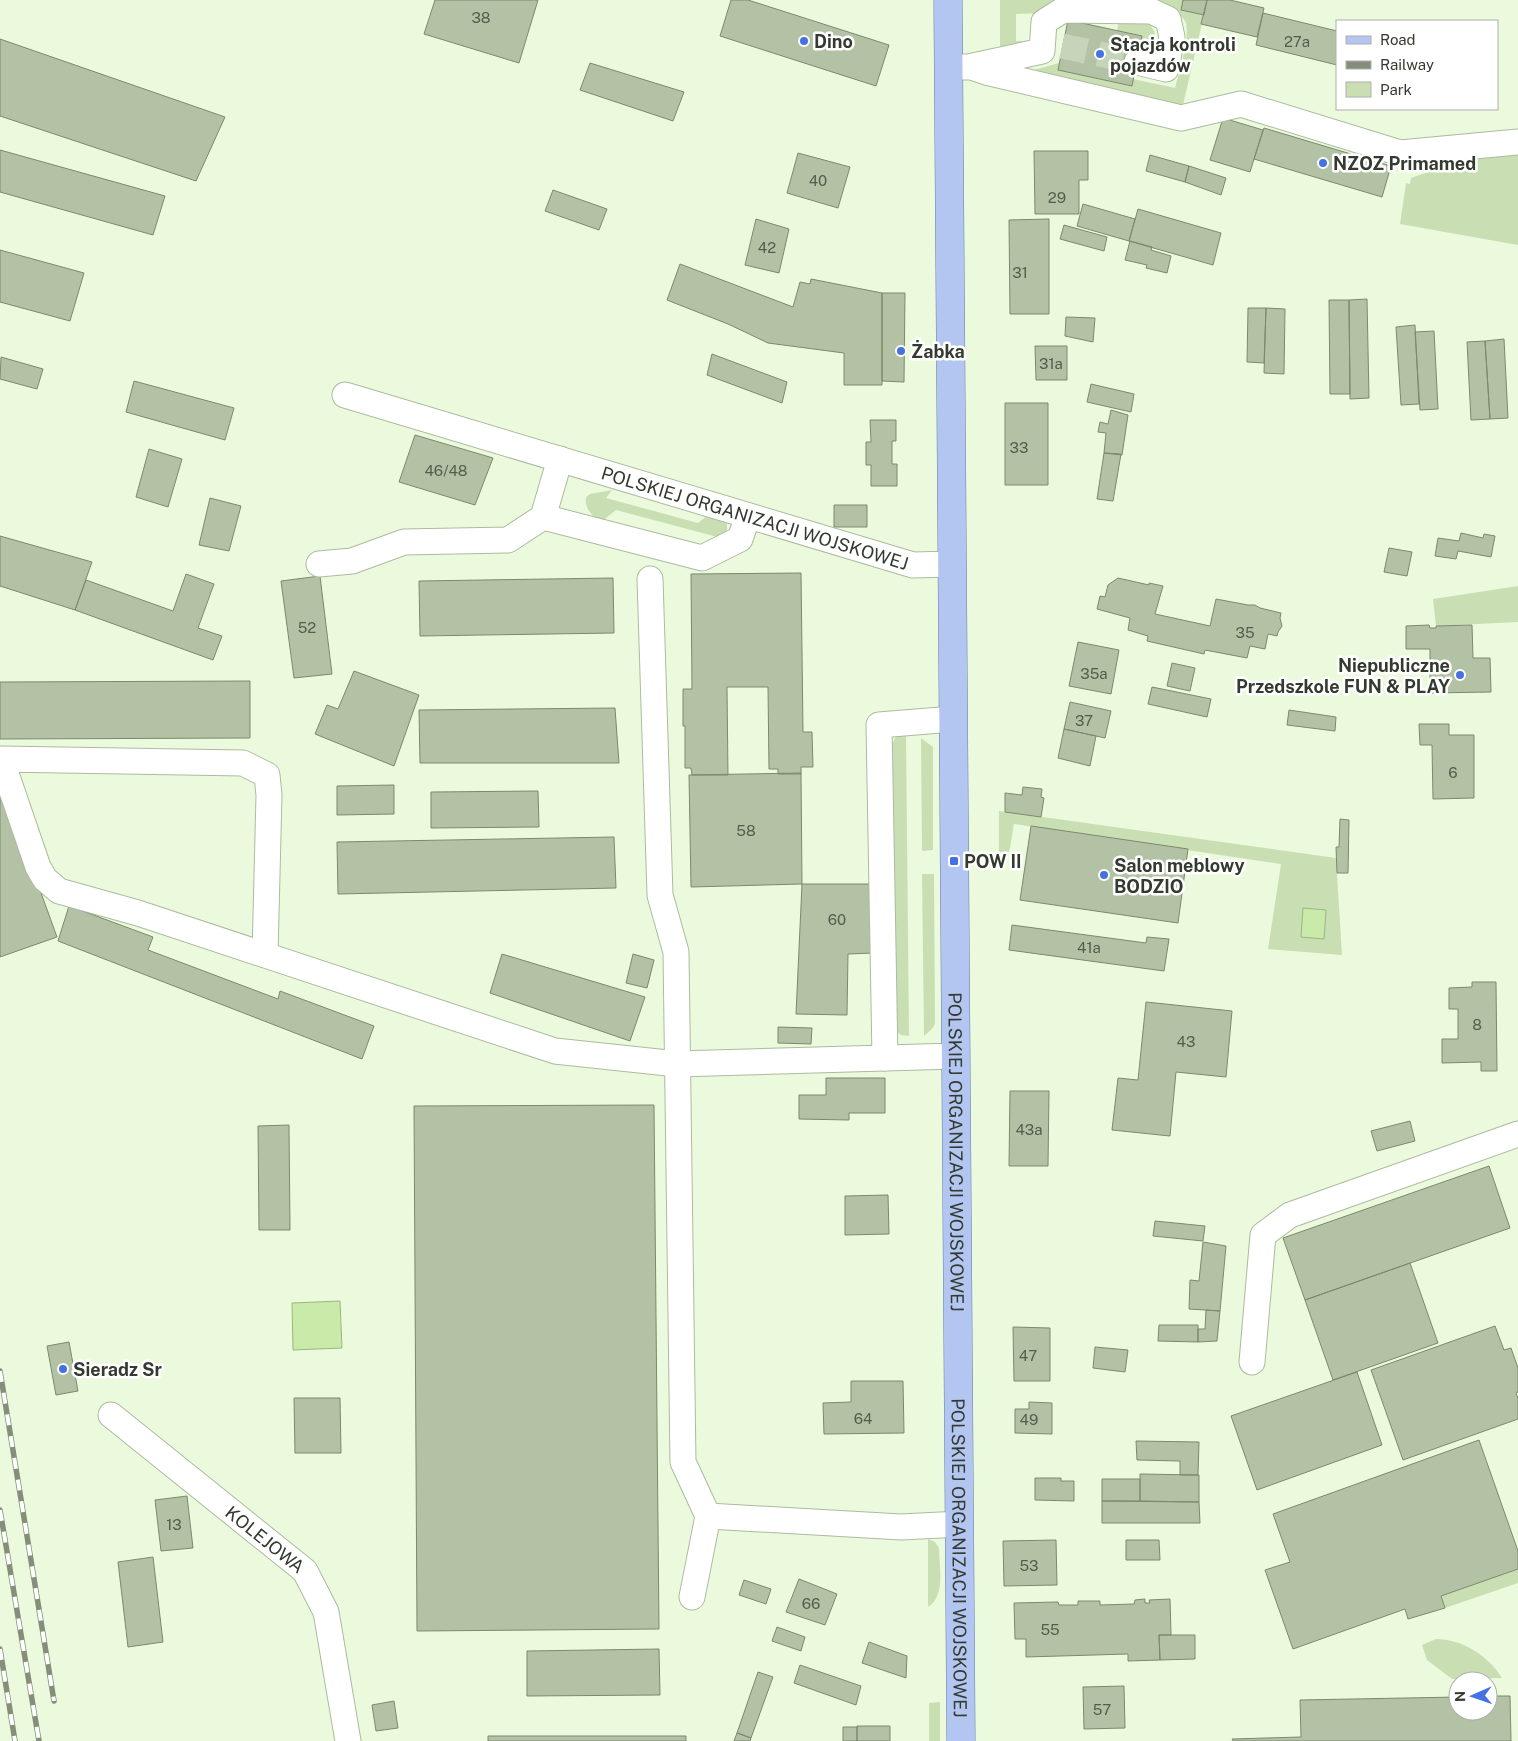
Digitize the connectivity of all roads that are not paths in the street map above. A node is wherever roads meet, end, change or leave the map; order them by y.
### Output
1 (948, 0) edge
2 (1137, 62) tunnel mouth
3 (960, 67) junction
4 (1518, 142) edge
5 (345, 395) dead end
6 (560, 459) junction
7 (748, 516) junction
8 (543, 517) junction
9 (319, 564) dead end
10 (952, 564) junction
11 (650, 579) dead end
12 (953, 719) junction
13 (265, 955) junction
14 (956, 1056) junction
15 (885, 1058) junction
16 (677, 1064) junction
17 (1518, 1134) edge
18 (1252, 1362) dead end
19 (111, 1415) dead end
20 (708, 1516) junction
21 (960, 1524) junction
22 (692, 1597) dead end
23 (348, 1741) edge
24 (961, 1741) edge

1 - 3 main road, POLSKIEJ ORGANIZACJI WOJSKOWEJ
2 - 3 street
3 - 4 street
3 - 10 main road, POLSKIEJ ORGANIZACJI WOJSKOWEJ
5 - 6 street, POLSKIEJ ORGANIZACJI WOJSKOWEJ
6 - 7 street, POLSKIEJ ORGANIZACJI WOJSKOWEJ
6 - 8 street
7 - 8 street
7 - 10 street, POLSKIEJ ORGANIZACJI WOJSKOWEJ
8 - 9 street
10 - 12 main road, POLSKIEJ ORGANIZACJI WOJSKOWEJ
11 - 16 street
12 - 14 main road, POLSKIEJ ORGANIZACJI WOJSKOWEJ
12 - 15 street
13 - 13 street
13 - 16 street
14 - 15 street
14 - 21 main road, POLSKIEJ ORGANIZACJI WOJSKOWEJ
15 - 16 street
16 - 20 street
17 - 18 street
19 - 23 street, KOLEJOWA
20 - 21 street
20 - 22 street
21 - 24 main road, POLSKIEJ ORGANIZACJI WOJSKOWEJ

